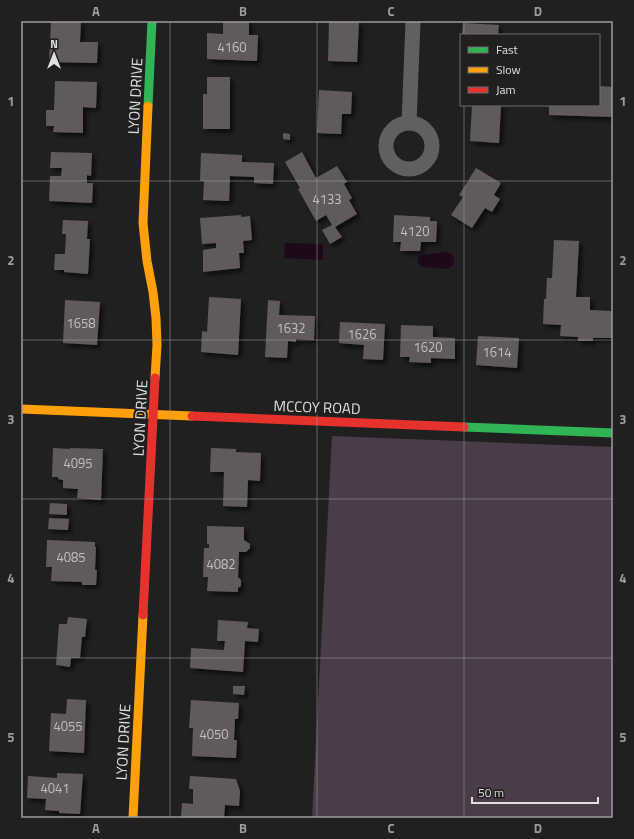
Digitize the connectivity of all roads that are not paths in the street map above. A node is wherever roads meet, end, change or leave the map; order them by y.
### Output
1 (152, 21) edge
2 (413, 21) edge
3 (409, 123) dead end
4 (21, 409) edge
5 (154, 415) junction
6 (613, 433) edge
7 (133, 818) edge

1 - 5 street, LYON DRIVE
2 - 3 street
4 - 5 street, MCCOY ROAD
5 - 6 street, MCCOY ROAD
5 - 7 street, LYON DRIVE

